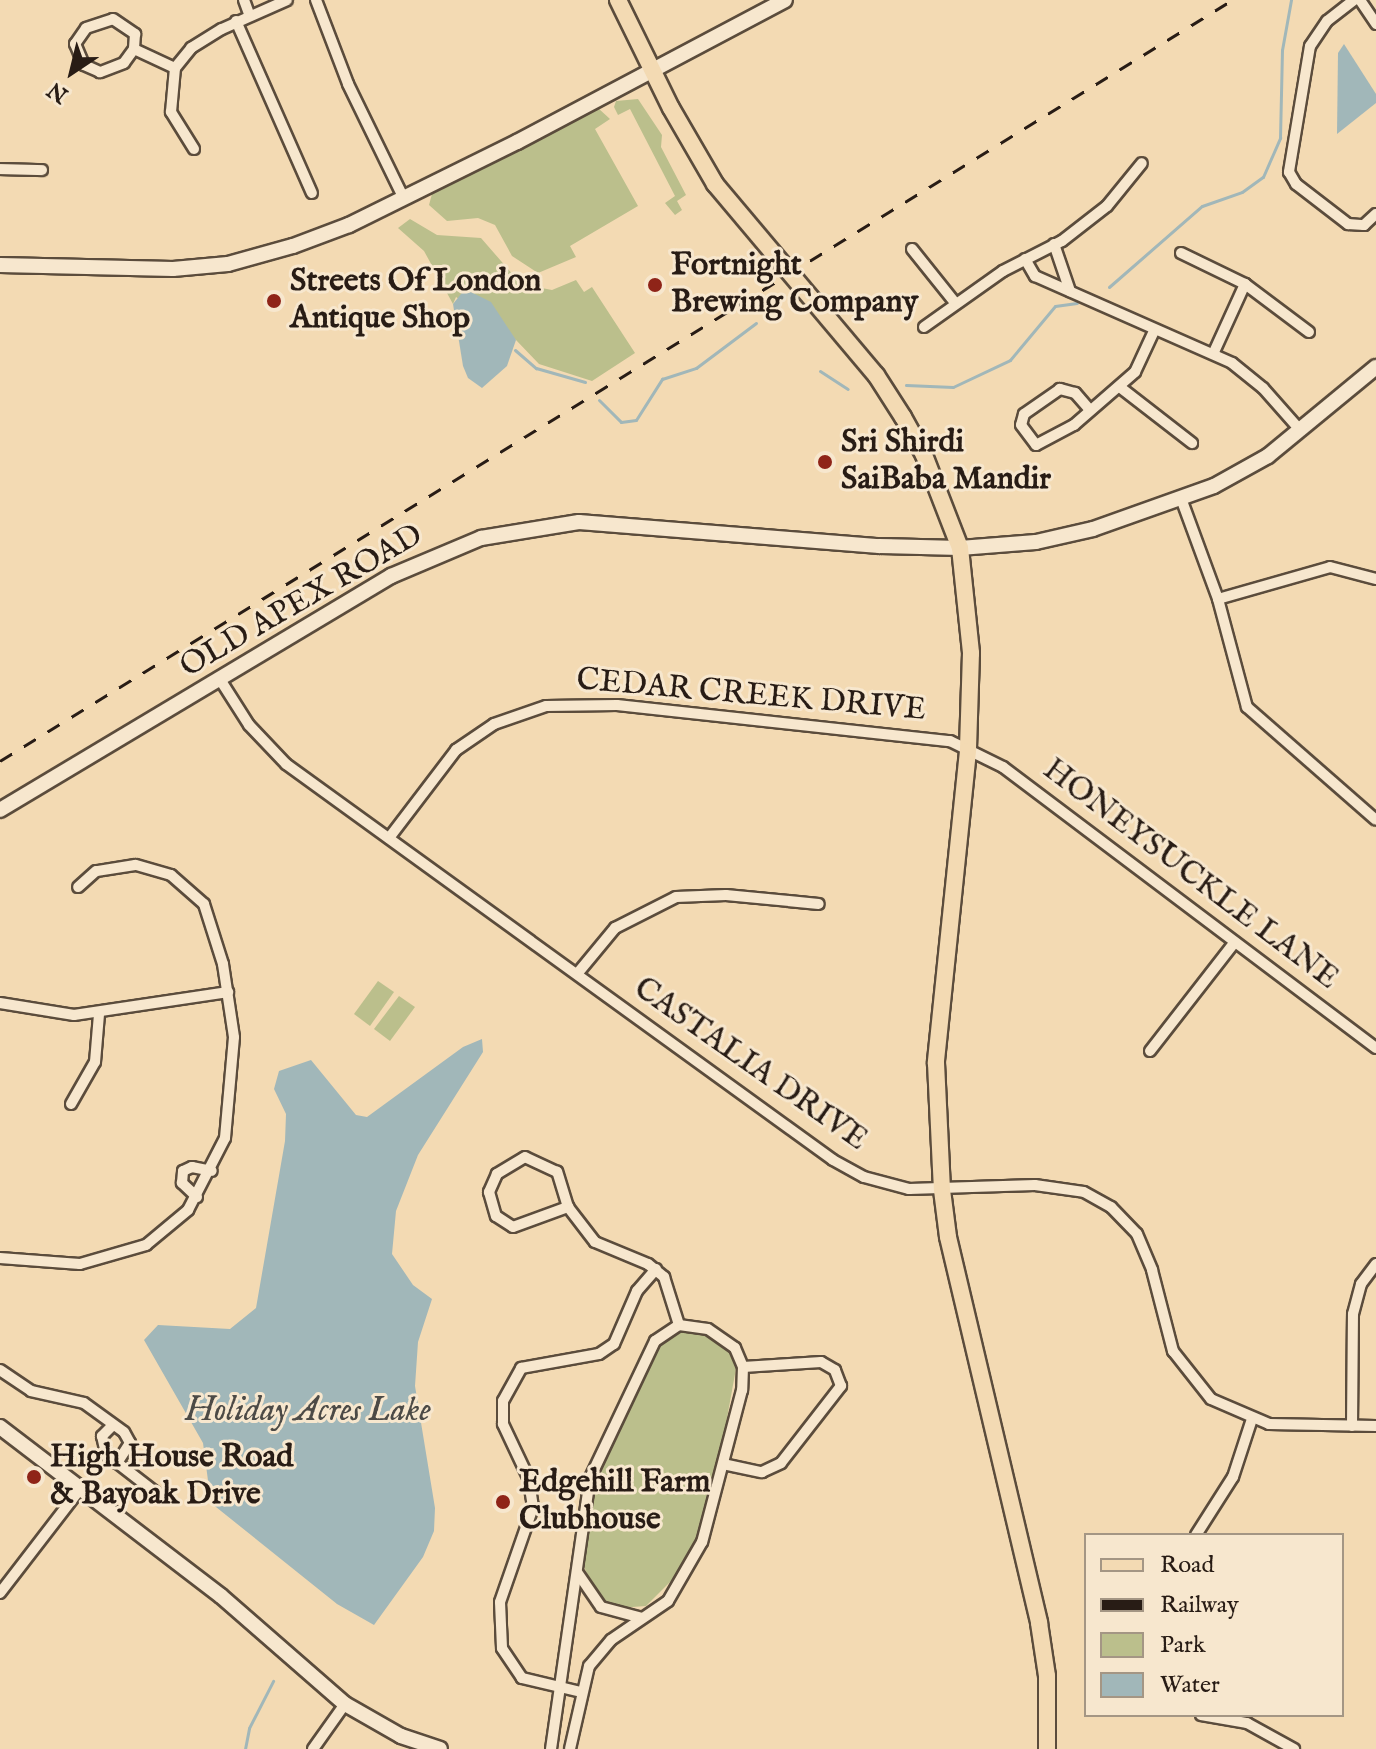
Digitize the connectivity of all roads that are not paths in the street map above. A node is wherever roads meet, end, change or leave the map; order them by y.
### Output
1 (244, 0) edge
2 (287, 0) edge
3 (316, 0) edge
4 (618, 0) edge
5 (785, 0) edge
6 (1357, 0) edge
7 (249, 14) junction
8 (236, 21) junction
9 (1376, 24) edge
10 (134, 49) junction
11 (175, 68) junction
12 (652, 69) junction
13 (194, 149) dead end
14 (1142, 163) dead end
15 (0, 169) edge
16 (42, 170) dead end
17 (312, 193) dead end
18 (403, 197) junction
19 (1376, 214) edge
20 (1054, 244) junction
21 (912, 249) dead end
22 (1181, 253) dead end
23 (1025, 259) junction
24 (0, 265) edge
25 (1245, 284) junction
26 (1070, 291) junction
27 (956, 304) junction
28 (924, 327) dead end
29 (1154, 331) junction
30 (1309, 332) dead end
31 (1214, 352) junction
32 (1376, 367) edge
33 (1121, 388) junction
34 (1090, 410) junction
35 (1301, 431) junction
36 (1192, 443) dead end
37 (1182, 501) junction
38 (960, 548) junction
39 (1376, 579) edge
40 (1218, 599) junction
41 (221, 681) junction
42 (968, 751) junction
43 (0, 810) edge
44 (1376, 820) edge
45 (389, 838) junction
46 (78, 887) dead end
47 (819, 904) dead end
48 (1235, 942) junction
49 (577, 974) junction
50 (228, 992) junction
51 (0, 1003) edge
52 (99, 1014) junction
53 (1376, 1048) edge
54 (1150, 1051) dead end
55 (71, 1104) dead end
56 (212, 1171) junction
57 (942, 1190) junction
58 (197, 1197) junction
59 (568, 1207) junction
60 (0, 1258) edge
61 (1376, 1264) edge
62 (656, 1269) junction
63 (679, 1325) junction
64 (743, 1367) junction
65 (0, 1370) edge
66 (1252, 1419) junction
67 (1352, 1426) junction
68 (1376, 1426) edge
69 (0, 1427) edge
70 (111, 1427) junction
71 (117, 1463) junction
72 (723, 1464) junction
73 (81, 1488) junction
74 (155, 1492) dead end
75 (1197, 1533) edge
76 (576, 1570) junction
77 (0, 1593) edge
78 (642, 1618) junction
79 (560, 1690) junction
80 (581, 1692) junction
81 (345, 1704) junction
82 (1212, 1717) edge
83 (313, 1749) edge
84 (440, 1749) edge
85 (551, 1749) edge
86 (570, 1749) edge
87 (1047, 1749) edge
88 (1294, 1749) edge

1 - 7 street
2 - 7 street
3 - 18 street
4 - 12 main road
5 - 12 main road
6 - 9 street
6 - 19 street
7 - 8 street
8 - 11 street
8 - 17 street
10 - 10 street
10 - 11 street
11 - 13 street
12 - 18 main road
12 - 38 main road
14 - 20 street
15 - 16 street
18 - 24 main road
20 - 23 street
20 - 26 street
21 - 27 street
22 - 25 street
23 - 26 street
23 - 27 street
25 - 30 street
25 - 31 street
26 - 29 street
27 - 28 street
29 - 31 street
29 - 33 street
31 - 35 street
32 - 35 main road, OLD APEX ROAD
33 - 34 street
33 - 36 street
34 - 34 street
35 - 37 main road, OLD APEX ROAD
37 - 38 main road, OLD APEX ROAD
37 - 40 street
38 - 41 main road, OLD APEX ROAD
38 - 42 main road
39 - 40 street
40 - 44 street
41 - 43 main road, OLD APEX ROAD
41 - 45 street, CASTALIA DRIVE
42 - 45 street, CEDAR CREEK DRIVE
42 - 48 street, HONEYSUCKLE LANE
42 - 57 main road
45 - 49 street, CASTALIA DRIVE
46 - 50 street
47 - 49 street
48 - 53 street, HONEYSUCKLE LANE
48 - 54 street
49 - 57 street, CASTALIA DRIVE
50 - 52 street
50 - 56 street
51 - 52 street
52 - 55 street
56 - 58 street
56 - 58 street
57 - 66 street, CASTALIA DRIVE
57 - 87 main road
58 - 60 street
59 - 59 street
59 - 62 street
61 - 67 street
62 - 63 street
62 - 79 street
63 - 64 street
63 - 76 street
64 - 72 street
64 - 72 street
65 - 70 street
66 - 67 street, CASTALIA DRIVE
66 - 75 street
67 - 68 street, CASTALIA DRIVE
69 - 73 main road
70 - 71 street
70 - 71 street
71 - 74 street
72 - 78 street
73 - 77 street
73 - 81 main road
76 - 78 street
76 - 79 street
78 - 80 street
79 - 80 street
79 - 85 street
80 - 86 street
81 - 83 street
81 - 84 main road
82 - 88 street

